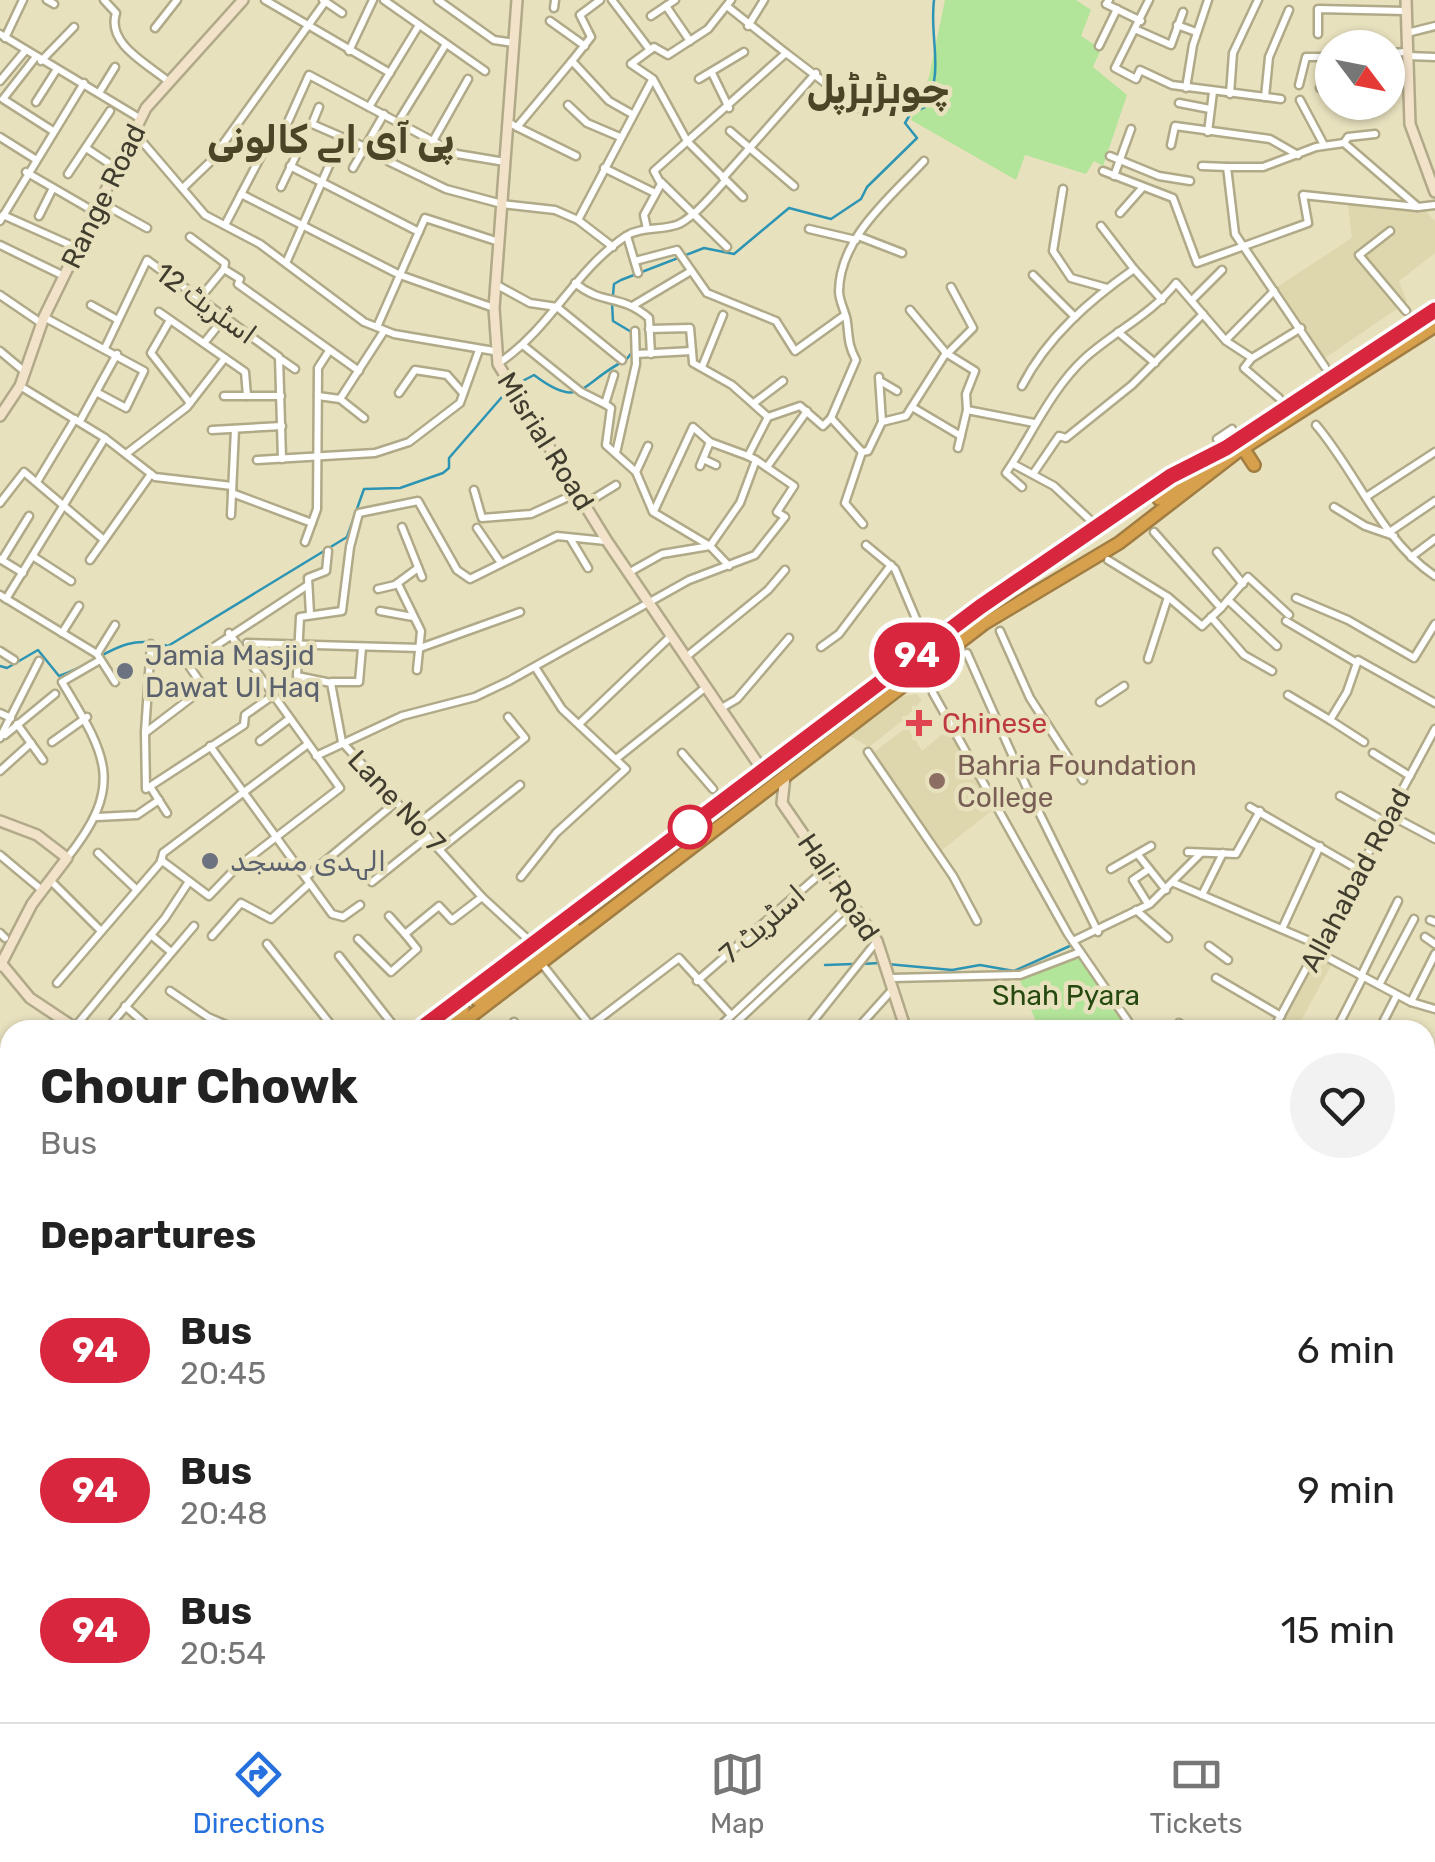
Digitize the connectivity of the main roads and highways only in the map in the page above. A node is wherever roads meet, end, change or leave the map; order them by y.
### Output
1 (243, 0) edge
2 (517, 0) edge
3 (1406, 6) edge
4 (1435, 192) edge
5 (1435, 310) edge
6 (1435, 326) edge
7 (0, 416) edge
8 (1240, 450) junction
9 (1214, 454) junction
10 (1254, 465) dead end
11 (1042, 567) junction
12 (1056, 579) junction
13 (763, 772) junction
14 (786, 774) junction
15 (751, 801) junction
16 (782, 803) junction
17 (0, 821) edge
18 (636, 887) junction
19 (1, 965) edge
20 (498, 972) junction
21 (63, 1020) edge
22 (434, 1020) edge
23 (436, 1020) edge
24 (450, 1020) edge
25 (466, 1020) edge
26 (903, 1020) edge

1 - 7 main road, Range Road
2 - 13 main road, Misrial Road
3 - 4 main road
5 - 9 highway
6 - 8 highway
8 - 9 highway
8 - 10 highway
8 - 12 highway
9 - 11 highway
11 - 12 highway
11 - 13 highway
12 - 14 highway
13 - 20 highway
14 - 15 highway
14 - 16 main road, Hali Road
15 - 16 main road, Hali Road
15 - 18 highway
16 - 26 main road, Hali Road
17 - 19 main road
18 - 20 highway
18 - 25 highway
19 - 21 main road
20 - 22 highway
23 - 24 highway

